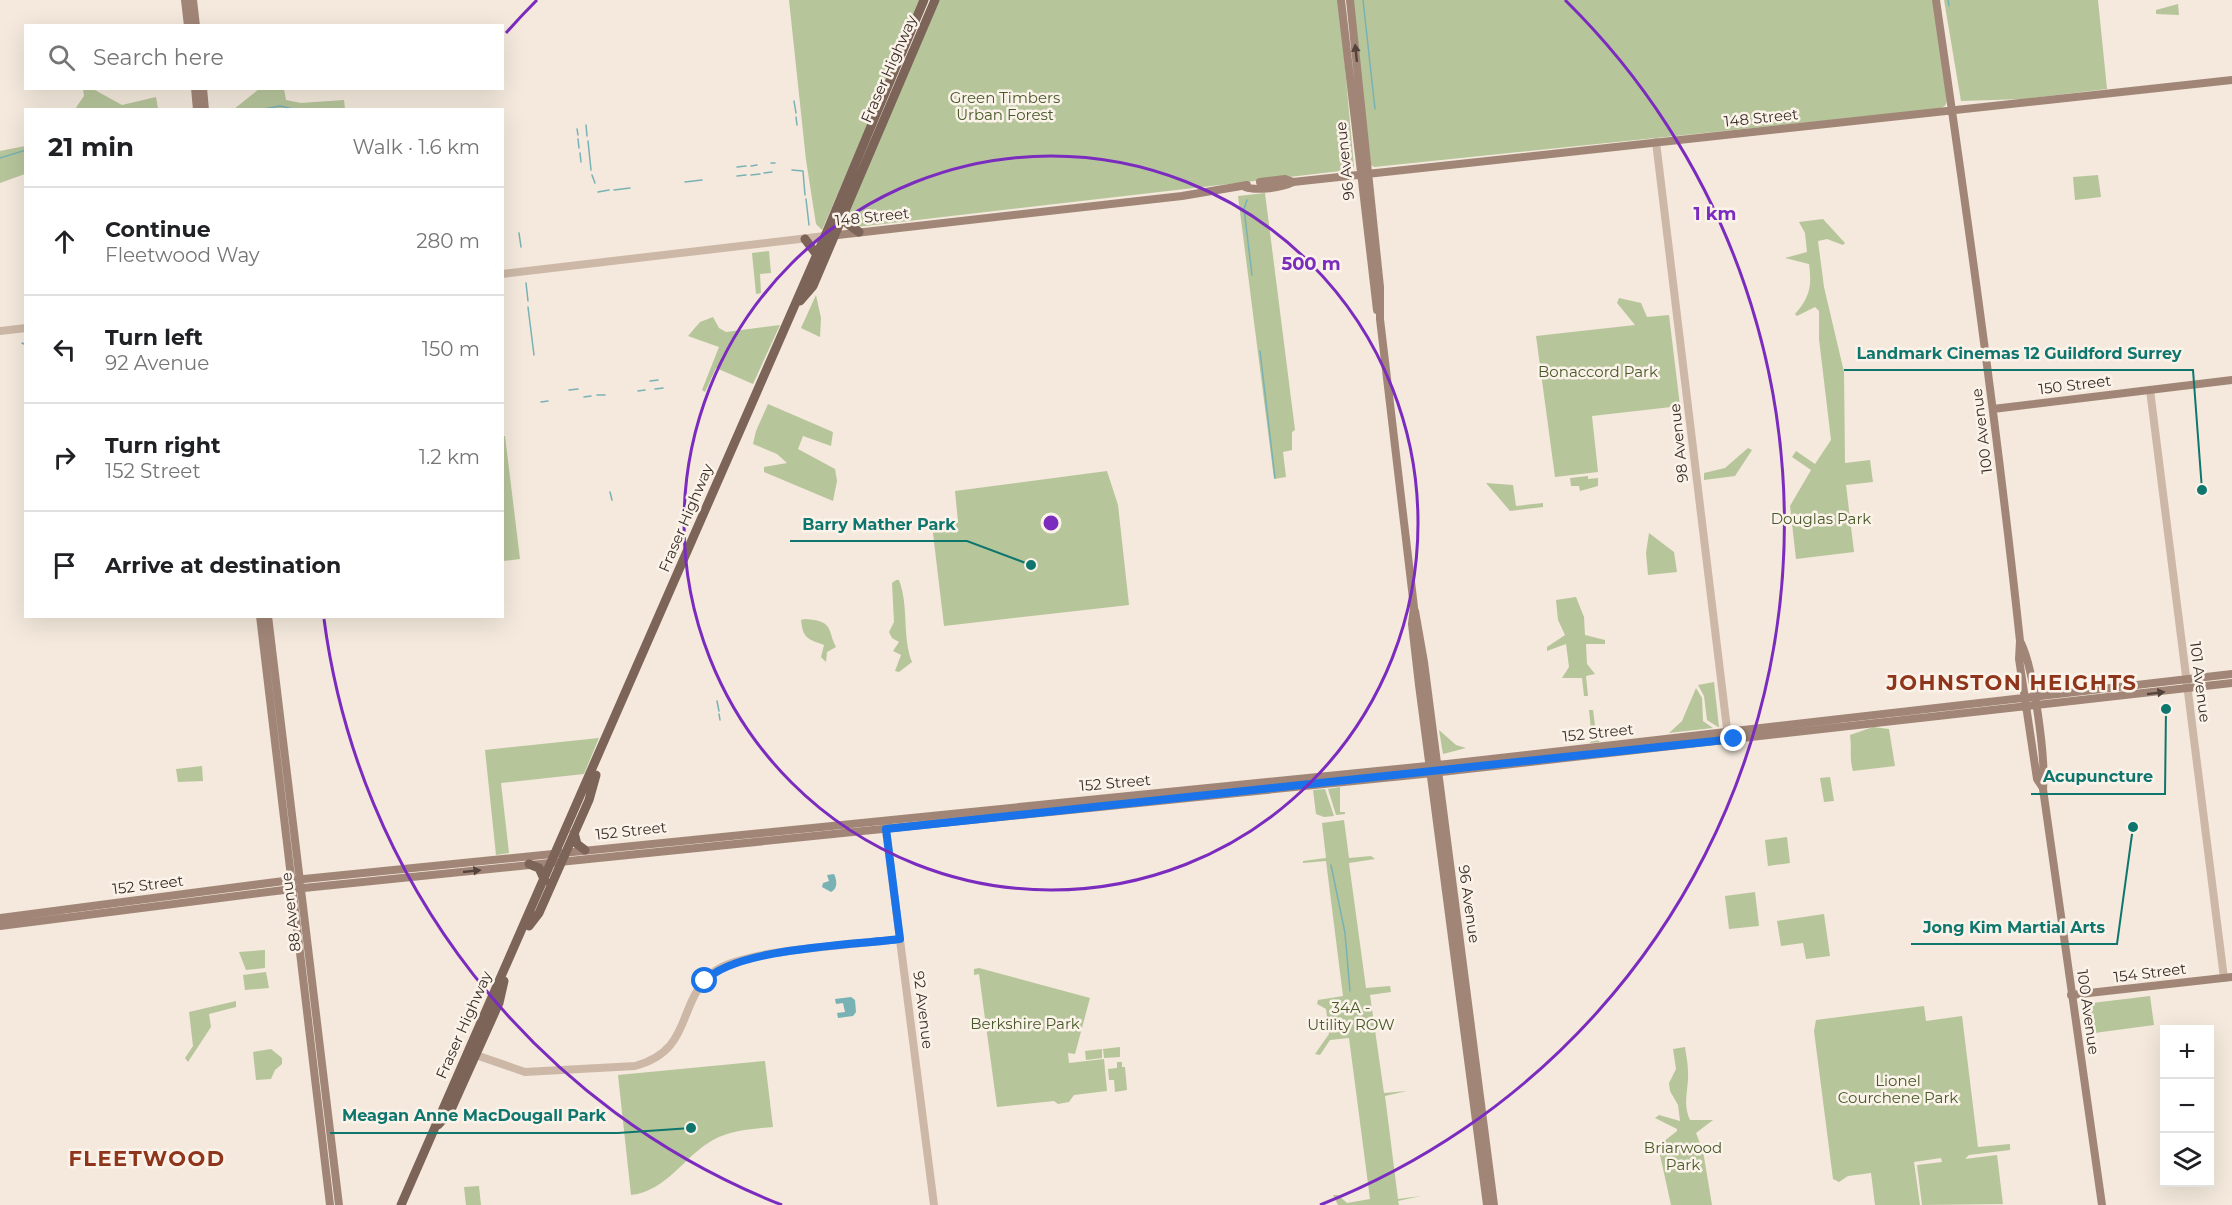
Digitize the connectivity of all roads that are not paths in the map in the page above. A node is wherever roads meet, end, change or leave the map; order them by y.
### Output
1 (185, 0) edge
2 (193, 0) edge
3 (924, 0) edge
4 (935, 0) edge
5 (1341, 0) edge
6 (1350, 0) edge
7 (1936, 0) edge
8 (1941, 0) edge
9 (188, 24) edge
10 (196, 24) edge
11 (2232, 80) edge
12 (195, 90) edge
13 (203, 90) edge
14 (197, 108) edge
15 (205, 108) edge
16 (1954, 112) junction
17 (1656, 142) junction
18 (1364, 174) junction
19 (843, 216) junction
20 (859, 232) junction
21 (830, 236) junction
22 (805, 239) junction
23 (817, 255) junction
24 (504, 274) edge
25 (793, 310) junction
26 (24, 328) edge
27 (0, 332) edge
28 (2232, 380) edge
29 (2150, 390) junction
30 (1993, 409) junction
31 (260, 618) edge
32 (268, 618) edge
33 (2232, 674) edge
34 (2186, 679) junction
35 (2232, 683) edge
36 (2187, 689) junction
37 (2030, 702) junction
38 (1728, 736) junction
39 (608, 737) junction
40 (1433, 769) junction
41 (1335, 779) junction
42 (884, 819) junction
43 (886, 829) junction
44 (574, 833) junction
45 (658, 846) junction
46 (585, 850) junction
47 (559, 856) junction
48 (529, 864) junction
49 (545, 881) junction
50 (297, 884) junction
51 (1450, 916) junction
52 (0, 918) edge
53 (1458, 924) junction
54 (0, 926) edge
55 (520, 938) junction
56 (900, 939) junction
57 (2228, 977) edge
58 (2071, 995) junction
59 (472, 1054) junction
60 (1486, 1201) edge
61 (403, 1203) edge
62 (330, 1205) edge
63 (339, 1205) edge
64 (934, 1205) edge
65 (1494, 1205) edge
66 (2102, 1205) edge

1 - 9 main road
2 - 10 main road
3 - 21 main road, Fraser Highway
4 - 19 main road, Fraser Highway
5 - 18 main road, 96 Avenue
18 -> 6 main road, 96 Avenue
7 - 16 main road, 100 Avenue
8 - 16 main road, 100 Avenue
11 - 16 main road, 148 Street
12 - 14 main road
13 - 15 main road
16 - 17 main road, 148 Street
16 - 30 main road, 100 Avenue
17 - 18 main road, 148 Street
17 - 38 street, 98 Avenue
18 - 20 main road, 148 Street
18 - 40 main road, 96 Avenue
19 - 20 main road
19 - 21 main road, Fraser Highway
20 - 21 main road, 148 Street
21 - 22 street, 148 Street
21 - 23 main road, Fraser Highway
21 - 25 main road, Fraser Highway
22 - 23 main road
22 - 24 street, 148 Street
23 - 25 main road, Fraser Highway
25 - 39 main road, Fraser Highway
26 - 27 street
28 - 29 main road, 150 Street
29 - 30 main road, 150 Street
29 - 34 street, 101 Avenue
30 - 37 main road, 100 Avenue
31 - 50 main road, 88 Avenue
32 - 50 main road, 88 Avenue
33 - 34 main road, 152 Street
34 - 36 street, 101 Avenue
34 - 37 main road, 152 Street
35 - 36 main road, 152 Street
37 -> 36 main road, 152 Street
36 - 57 street, 101 Avenue
37 - 38 main road, 152 Street
37 - 58 main road, 100 Avenue
38 - 40 main road, 152 Street
39 - 44 main road, Fraser Highway
39 - 47 main road, Fraser Highway
40 - 41 main road, 152 Street
40 - 51 main road, 96 Avenue
40 - 53 main road, 96 Avenue
41 - 42 main road, 152 Street
41 - 43 main road, 152 Street
42 - 43 street, 92 Avenue
42 - 45 main road, 152 Street
43 - 45 main road, 152 Street
43 - 56 street, 92 Avenue
44 - 46 main road
44 - 47 main road, Fraser Highway
45 - 46 main road, 152 Street
45 - 47 main road, 152 Street
46 - 47 main road, 152 Street
47 - 48 main road, 152 Street
47 - 49 main road, Fraser Highway
47 - 50 main road, 152 Street
47 - 55 main road, Fraser Highway
48 - 49 main road
50 -> 48 main road, 152 Street
49 - 55 main road, Fraser Highway
50 - 52 main road, 152 Street
50 - 54 main road, 152 Street
50 - 62 main road, 88 Avenue
50 - 63 main road, 88 Avenue
51 - 53 main road
51 - 60 main road, 96 Avenue
53 - 65 main road, 96 Avenue
55 - 59 main road, Fraser Highway
56 - 59 street
56 - 64 street, 92 Avenue
57 - 58 main road, 154 Street
58 - 66 main road, 100 Avenue
59 - 61 main road, Fraser Highway
60 - 65 main road

